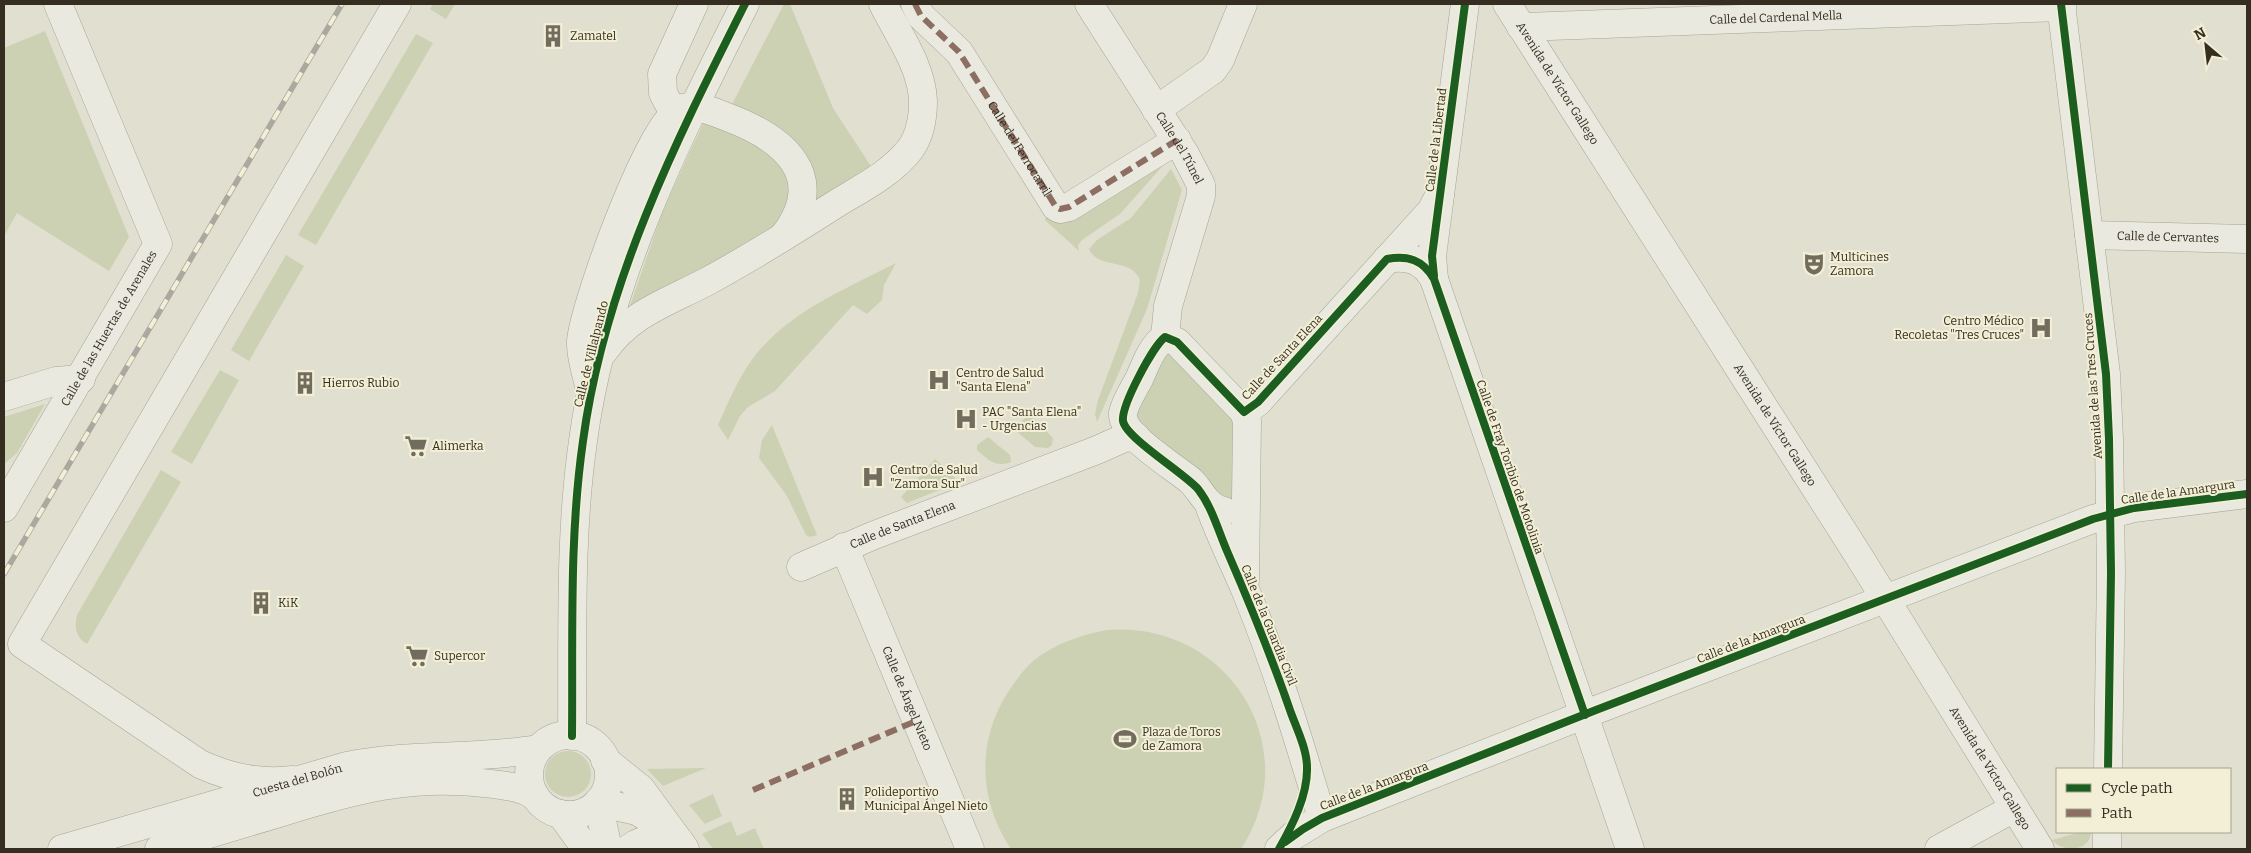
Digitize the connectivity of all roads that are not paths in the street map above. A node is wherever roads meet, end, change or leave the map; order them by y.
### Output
1 (58, 4) edge
2 (398, 4) edge
3 (694, 4) edge
4 (745, 4) edge
5 (883, 4) edge
6 (915, 4) edge
7 (1088, 4) edge
8 (1243, 4) edge
9 (1465, 4) edge
10 (1506, 4) edge
11 (2061, 5) edge
12 (1521, 28) junction
13 (684, 109) junction
14 (1156, 110) junction
15 (1177, 140) junction
16 (1440, 194) junction
17 (2089, 235) junction
18 (783, 237) junction
19 (2247, 240) edge
20 (1387, 259) junction
21 (1434, 279) junction
22 (1165, 337) junction
23 (600, 356) junction
24 (81, 379) junction
25 (591, 396) junction
26 (4, 397) edge
27 (1244, 412) junction
28 (1136, 437) junction
29 (11, 485) edge
30 (2247, 494) edge
31 (1246, 500) junction
32 (1208, 502) junction
33 (4, 508) edge
34 (2109, 514) junction
35 (844, 547) junction
36 (801, 567) dead end
37 (1246, 592) junction
38 (1885, 600) junction
39 (1584, 715) junction
40 (572, 736) junction
41 (538, 749) junction
42 (188, 756) junction
43 (605, 760) junction
44 (1308, 767) junction
45 (2108, 768) edge
46 (293, 780) junction
47 (535, 796) junction
48 (598, 802) junction
49 (2014, 808) junction
50 (185, 812) junction
51 (561, 814) junction
52 (1322, 818) junction
53 (679, 842) edge
54 (62, 849) edge
55 (159, 849) edge
56 (586, 849) edge
57 (608, 849) edge
58 (628, 849) edge
59 (970, 849) edge
60 (1279, 849) edge
61 (1630, 849) edge
62 (1939, 849) edge
63 (2040, 849) edge

1 - 24 street, Calle de las Huertas de Arenales
2 - 42 street
3 - 13 street
4 - 13 street, Calle de Villalpando
5 - 18 street
6 - 15 street, Calle del Ferrocarril
7 - 14 street, Calle del Túnel
8 - 14 street
9 - 16 street, Calle de la Libertad
10 - 12 street, Avenida de Víctor Gallego
11 - 12 street, Calle del Cardenal Mella
11 - 17 street, Avenida de las Tres Cruces
12 - 38 street, Avenida de Víctor Gallego
13 - 18 street
13 - 23 street, Calle de Villalpando
13 - 25 street, Calle de Villalpando
14 - 15 street, Calle del Túnel
15 - 22 street, Calle del Túnel
16 - 20 street, Calle de Santa Elena
16 - 21 street, Calle de la Libertad
17 - 19 street, Calle de Cervantes
17 - 34 street, Avenida de las Tres Cruces
18 - 23 street
20 - 21 street, Calle de Fray Toribio de Motolinia
20 - 27 street, Calle de Santa Elena
21 - 39 street, Calle de Fray Toribio de Motolinia
22 - 27 street, Calle de Santa Elena
22 - 28 street
23 - 25 street, Calle de Villalpando
24 - 26 street
24 - 29 street, Calle de las Huertas de Arenales
25 - 40 street, Calle de Villalpando
27 - 31 street, Calle de la Guardia Civil
28 - 32 street, Calle de la Guardia Civil
28 - 35 street, Calle de Santa Elena
29 - 33 street, Calle de las Huertas de Arenales
30 - 34 street, Calle de la Amargura
31 - 32 street, Calle de la Guardia Civil
31 - 37 street, Calle de la Guardia Civil
32 - 37 street, Calle de la Guardia Civil
34 - 38 street, Calle de la Amargura
34 - 45 street, Avenida de las Tres Cruces
35 - 36 street, Calle de Santa Elena
35 - 59 street, Calle de Ángel Nieto
37 - 44 street, Calle de la Guardia Civil
38 - 39 street, Calle de la Amargura
38 - 49 street, Avenida de Víctor Gallego
39 - 52 street, Calle de la Amargura
39 - 61 street, Calle de Fray Toribio de Motolinia
40 - 41 street
40 - 43 street
41 - 46 street, Cuesta del Bolón
41 - 47 street
42 - 46 street
42 - 50 street
43 - 48 street
43 - 53 street
44 - 52 street, Calle de la Guardia Civil
44 - 60 street
46 - 50 street, Cuesta del Bolón
47 - 51 street
47 - 55 street, Cuesta del Bolón
48 - 51 street
48 - 53 street
48 - 57 street
49 - 62 street
49 - 63 street, Avenida de Víctor Gallego
50 - 54 street, Cuesta del Bolón
51 - 56 street
52 - 60 street, Calle de la Amargura
53 - 58 street

